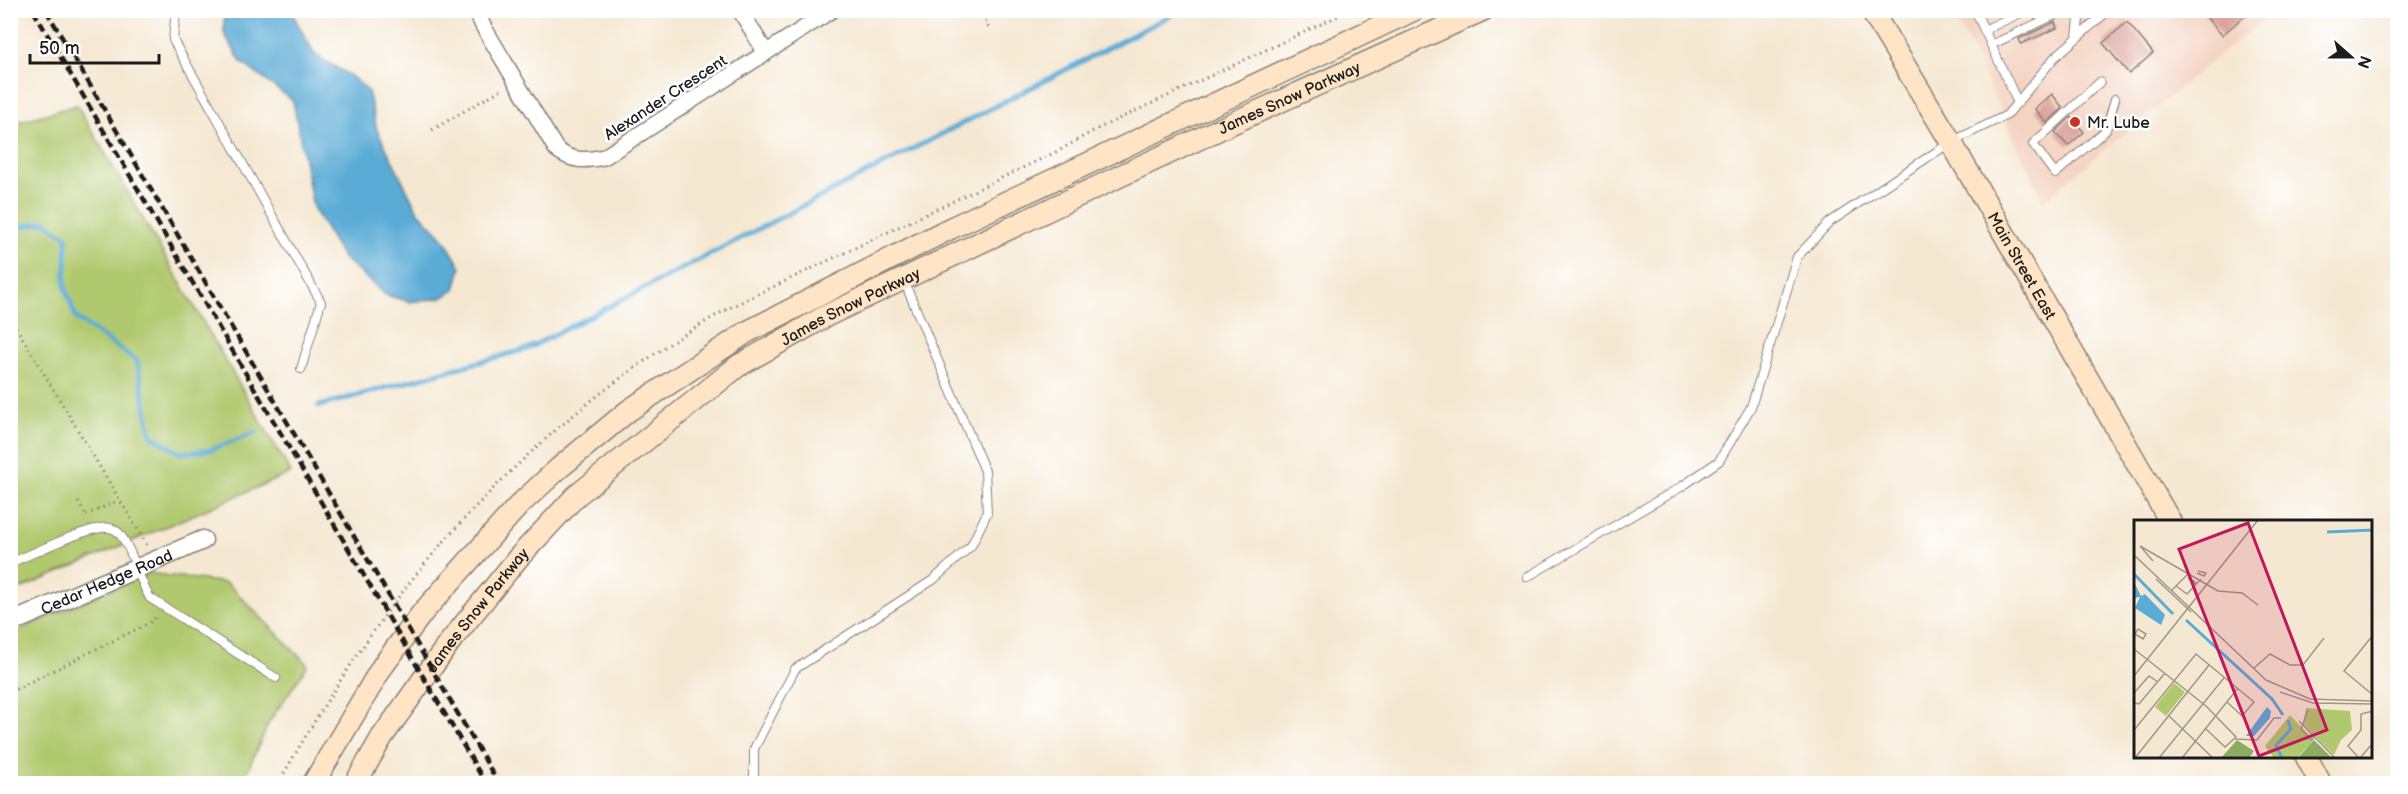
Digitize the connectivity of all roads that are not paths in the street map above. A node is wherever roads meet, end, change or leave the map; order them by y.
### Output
1 (176, 10) edge
2 (476, 10) edge
3 (740, 10) edge
4 (832, 10) edge
5 (1414, 10) edge
6 (1483, 10) edge
7 (1872, 10) edge
8 (1975, 10) edge
9 (2027, 10) edge
10 (2066, 10) edge
11 (2080, 10) edge
12 (2109, 10) edge
13 (1984, 30) junction
14 (2077, 37) junction
15 (1991, 45) junction
16 (766, 53) junction
17 (2100, 82) dead end
18 (2115, 99) dead end
19 (2018, 103) junction
20 (1950, 142) junction
21 (903, 279) junction
22 (301, 369) dead end
23 (2169, 520) edge
24 (203, 540) dead end
25 (10, 563) edge
26 (137, 568) junction
27 (1527, 577) dead end
28 (10, 623) edge
29 (276, 678) dead end
30 (2307, 758) edge
31 (313, 783) edge
32 (355, 783) edge
33 (754, 783) edge
34 (2321, 783) edge

1 - 22 lane
2 - 16 street, Alexander Crescent
3 - 16 street
4 - 16 street, Alexander Crescent
5 - 31 main road, James Snow Parkway
6 - 21 main road, James Snow Parkway
7 - 20 main road, Main Street East
8 - 13 lane
9 - 13 lane
10 - 15 lane
11 - 14 lane
12 - 14 lane
13 - 15 lane
14 - 19 lane
15 - 19 lane
17 - 18 lane
19 - 20 lane
20 - 23 main road, Main Street East
20 - 27 lane
21 - 32 main road, James Snow Parkway
21 - 33 lane
24 - 26 street, Cedar Hedge Road
25 - 26 lane
26 - 28 street, Cedar Hedge Road
26 - 29 lane
30 - 34 main road

